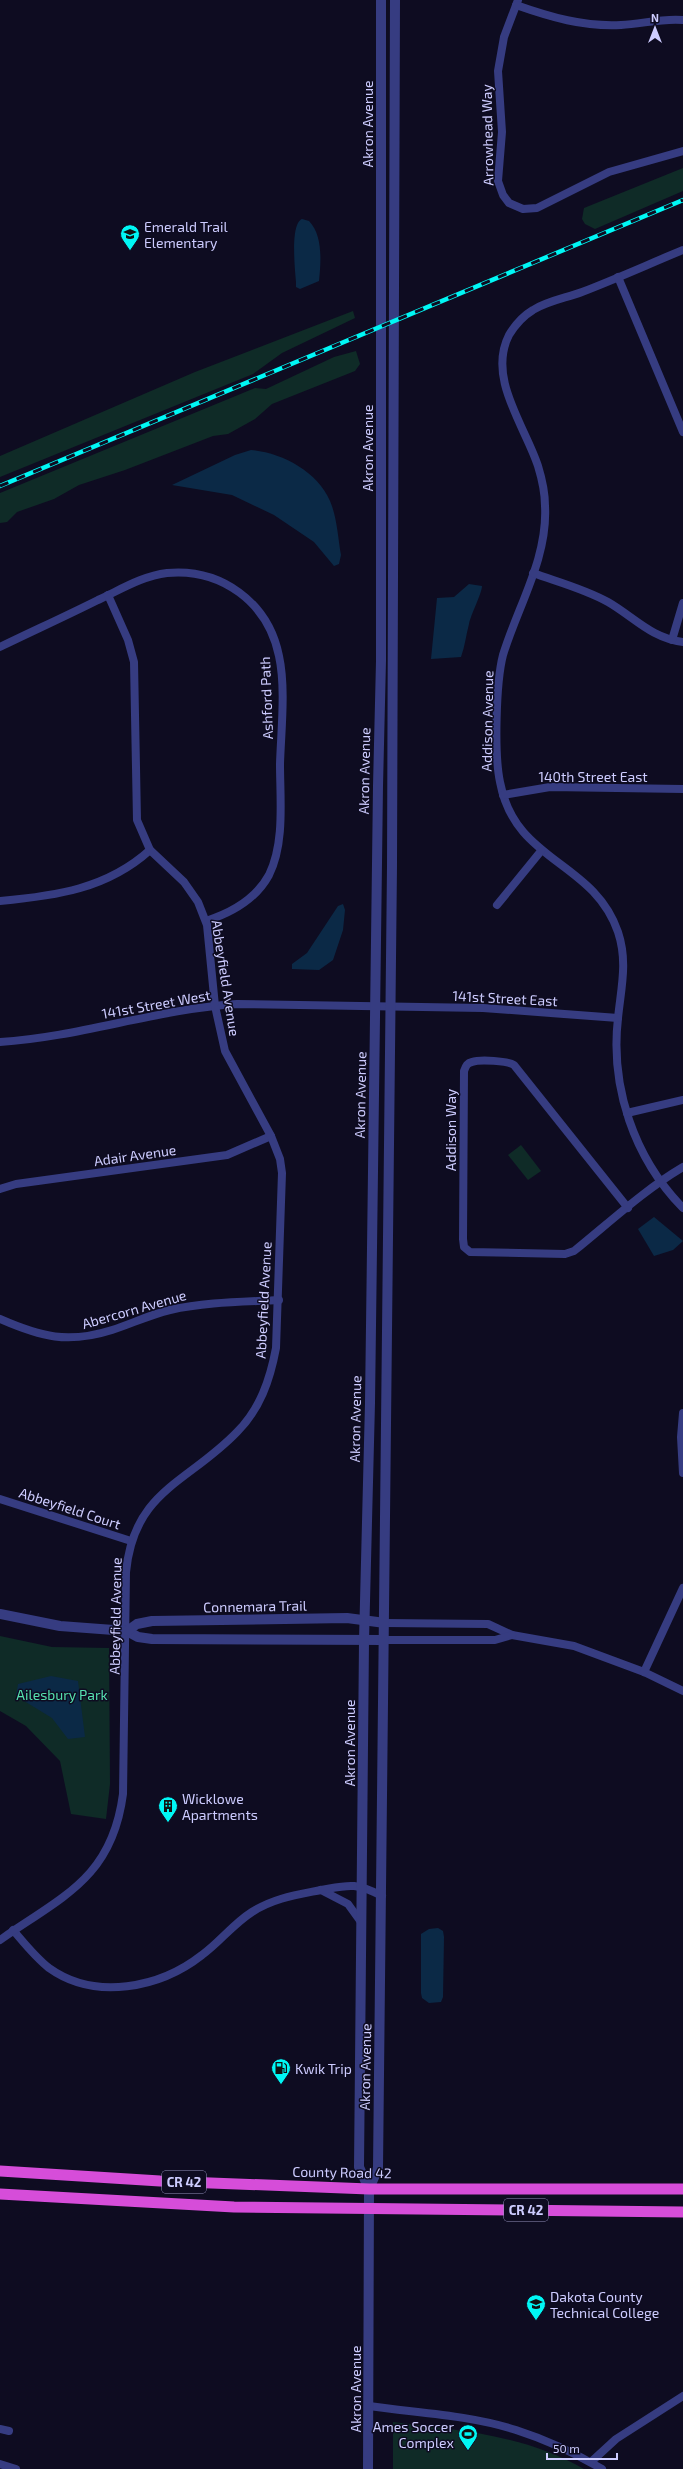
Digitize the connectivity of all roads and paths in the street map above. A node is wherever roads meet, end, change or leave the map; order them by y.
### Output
1 (381, 0) edge
2 (395, 0) edge
3 (517, 2) edge
4 (683, 20) edge
5 (683, 151) edge
6 (683, 250) edge
7 (618, 277) junction
8 (683, 432) edge
9 (533, 573) junction
10 (108, 595) junction
11 (683, 603) edge
12 (672, 640) junction
13 (683, 642) edge
14 (0, 647) edge
15 (683, 789) edge
16 (503, 795) junction
17 (150, 850) junction
18 (541, 851) junction
19 (0, 901) edge
20 (497, 905) dead end
21 (206, 921) junction
22 (215, 1006) junction
23 (375, 1006) junction
24 (391, 1006) junction
25 (618, 1018) junction
26 (0, 1042) edge
27 (683, 1100) edge
28 (627, 1113) junction
29 (271, 1136) junction
30 (683, 1167) edge
31 (660, 1182) junction
32 (0, 1189) edge
33 (628, 1208) junction
34 (683, 1208) edge
35 (279, 1300) junction
36 (0, 1319) edge
37 (683, 1413) edge
38 (683, 1466) edge
39 (683, 1473) edge
40 (0, 1499) edge
41 (131, 1541) junction
42 (683, 1588) edge
43 (0, 1614) edge
44 (364, 1620) junction
45 (385, 1623) junction
46 (127, 1631) junction
47 (512, 1635) junction
48 (385, 1640) junction
49 (364, 1641) junction
50 (644, 1672) junction
51 (683, 1691) edge
52 (362, 1886) junction
53 (321, 1890) junction
54 (382, 1896) junction
55 (362, 1923) junction
56 (14, 1930) junction
57 (0, 1940) edge
58 (0, 2171) edge
59 (369, 2189) junction
60 (683, 2189) edge
61 (0, 2194) edge
62 (369, 2209) junction
63 (683, 2212) edge
64 (683, 2396) edge
65 (369, 2406) junction
66 (0, 2429) edge
67 (9, 2431) dead end
68 (591, 2462) junction
69 (0, 2464) edge
70 (16, 2469) edge
71 (368, 2469) edge
72 (602, 2469) edge

1 - 23 street, Akron Avenue
2 - 24 street, Akron Avenue
3 - 4 street
3 - 5 street, Arrowhead Way
6 - 7 street, Addison Avenue
7 - 8 street
7 - 9 street, Addison Avenue
9 - 12 street
9 - 16 street, Addison Avenue
10 - 14 street, Ashford Path
10 - 17 street, Abbeyfield Avenue
10 - 21 street, Ashford Path
11 - 12 street
12 - 13 street
15 - 16 street, 140th Street East
16 - 18 street, Addison Avenue
17 - 19 street
17 - 21 street, Abbeyfield Avenue
18 - 20 street
18 - 25 street, Addison Avenue
21 - 22 street, Abbeyfield Avenue
22 - 23 street, 141st Street West
22 - 26 street, 141st Street West
22 - 29 street, Abbeyfield Avenue
23 - 24 street, 141st Street West
23 - 44 street, Akron Avenue
24 - 25 street, 141st Street East
24 - 45 street, Akron Avenue
25 - 28 street, Addison Avenue
27 - 28 street
28 - 31 street, Addison Avenue
29 - 32 street, Adair Avenue
29 - 35 street, Abbeyfield Avenue
30 - 31 street, Addison Way
31 - 33 street, Addison Way
31 - 34 street, Addison Avenue
33 - 33 street, Addison Way
35 - 36 street, Abercorn Avenue
35 - 41 street, Abbeyfield Avenue
37 - 38 street
38 - 39 street
40 - 41 street, Abbeyfield Court
41 - 46 street, Abbeyfield Avenue
42 - 50 street
43 - 46 street
44 - 45 street, Connemara Trail
44 - 46 street, Connemara Trail
44 - 49 street, Akron Avenue
45 - 47 street
45 - 48 street, Akron Avenue
46 - 49 street
46 - 56 street, Abbeyfield Avenue
47 - 48 street
47 - 50 street
48 - 49 street
48 - 54 street, Akron Avenue
49 - 52 street, Akron Avenue
50 - 51 street
52 - 53 street
52 - 54 street
52 - 55 street, Akron Avenue
53 - 55 street
53 - 56 street
54 - 59 street, Akron Avenue
55 - 59 street, Akron Avenue
56 - 57 street, Abbeyfield Avenue
58 - 59 highway, County Road 42 / CR 42
59 - 60 highway, County Road 42 / CR 42
59 - 62 street, Akron Avenue
61 - 62 highway, CR 42
62 - 63 highway, CR 42
62 - 65 street, Akron Avenue
64 - 68 street
65 - 68 street
65 - 71 street, Akron Avenue
66 - 67 street
68 - 72 street
69 - 70 street

